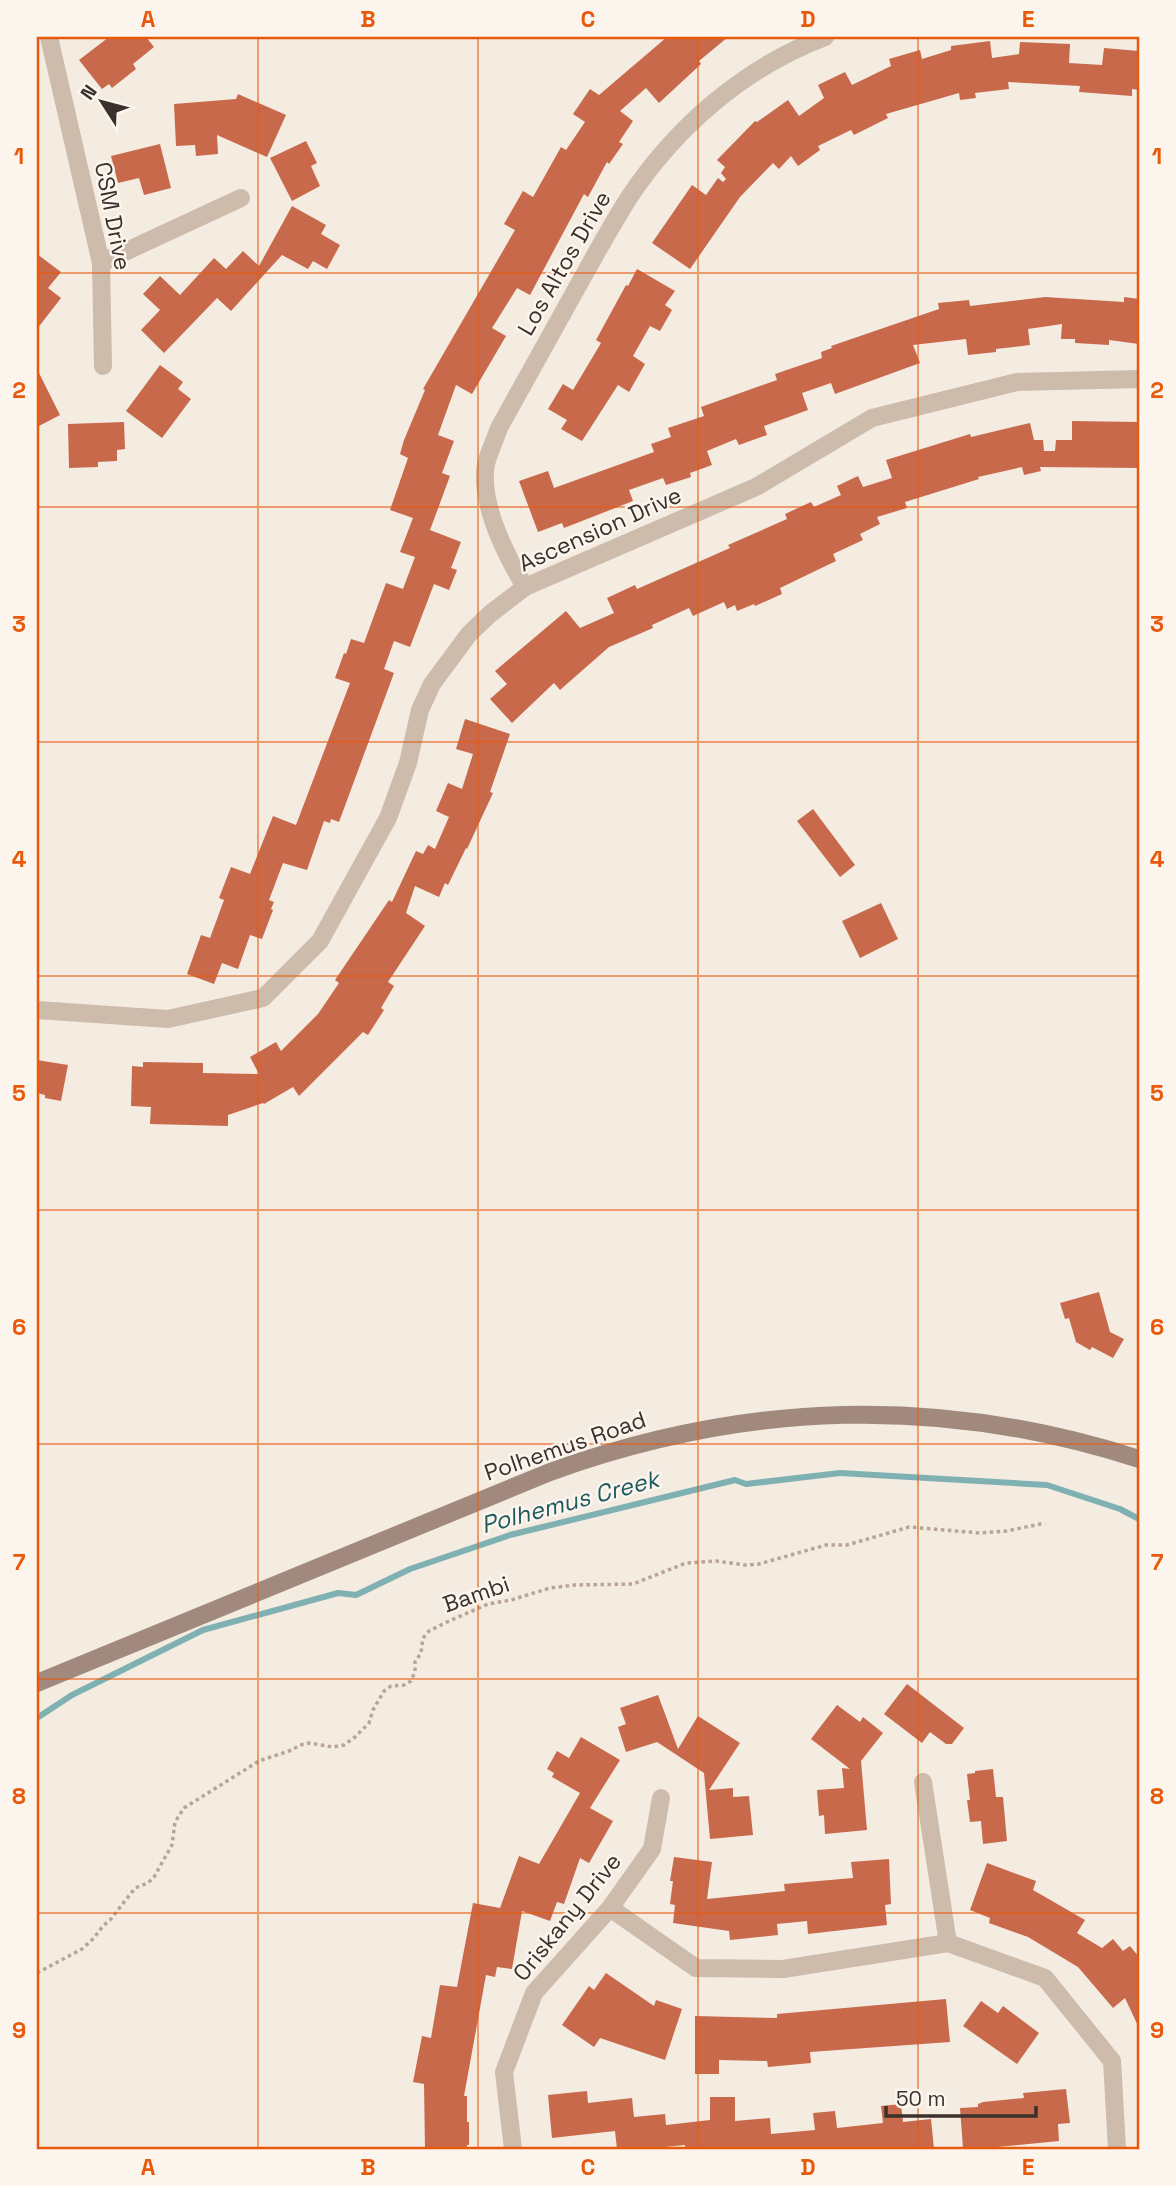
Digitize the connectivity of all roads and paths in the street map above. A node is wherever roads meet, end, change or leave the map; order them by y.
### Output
1 (49, 37) edge
2 (825, 37) edge
3 (241, 198) dead end
4 (100, 263) junction
5 (103, 366) dead end
6 (1139, 379) edge
7 (524, 587) junction
8 (37, 1010) edge
9 (1139, 1459) edge
10 (1045, 1523) dead end
11 (37, 1683) edge
12 (923, 1782) dead end
13 (661, 1798) dead end
14 (610, 1908) junction
15 (948, 1943) junction
16 (37, 1973) edge
17 (513, 2149) edge
18 (1117, 2149) edge

1 - 4 street, CSM Drive
2 - 7 street, Los Altos Drive
3 - 4 street
4 - 5 street, CSM Drive
6 - 7 street, Ascension Drive
7 - 8 street, Ascension Drive
9 - 11 main road, Polhemus Road
10 - 16 path, Bambi
12 - 15 street
13 - 14 street, Oriskany Drive
14 - 15 street
14 - 17 street, Oriskany Drive
15 - 18 street

